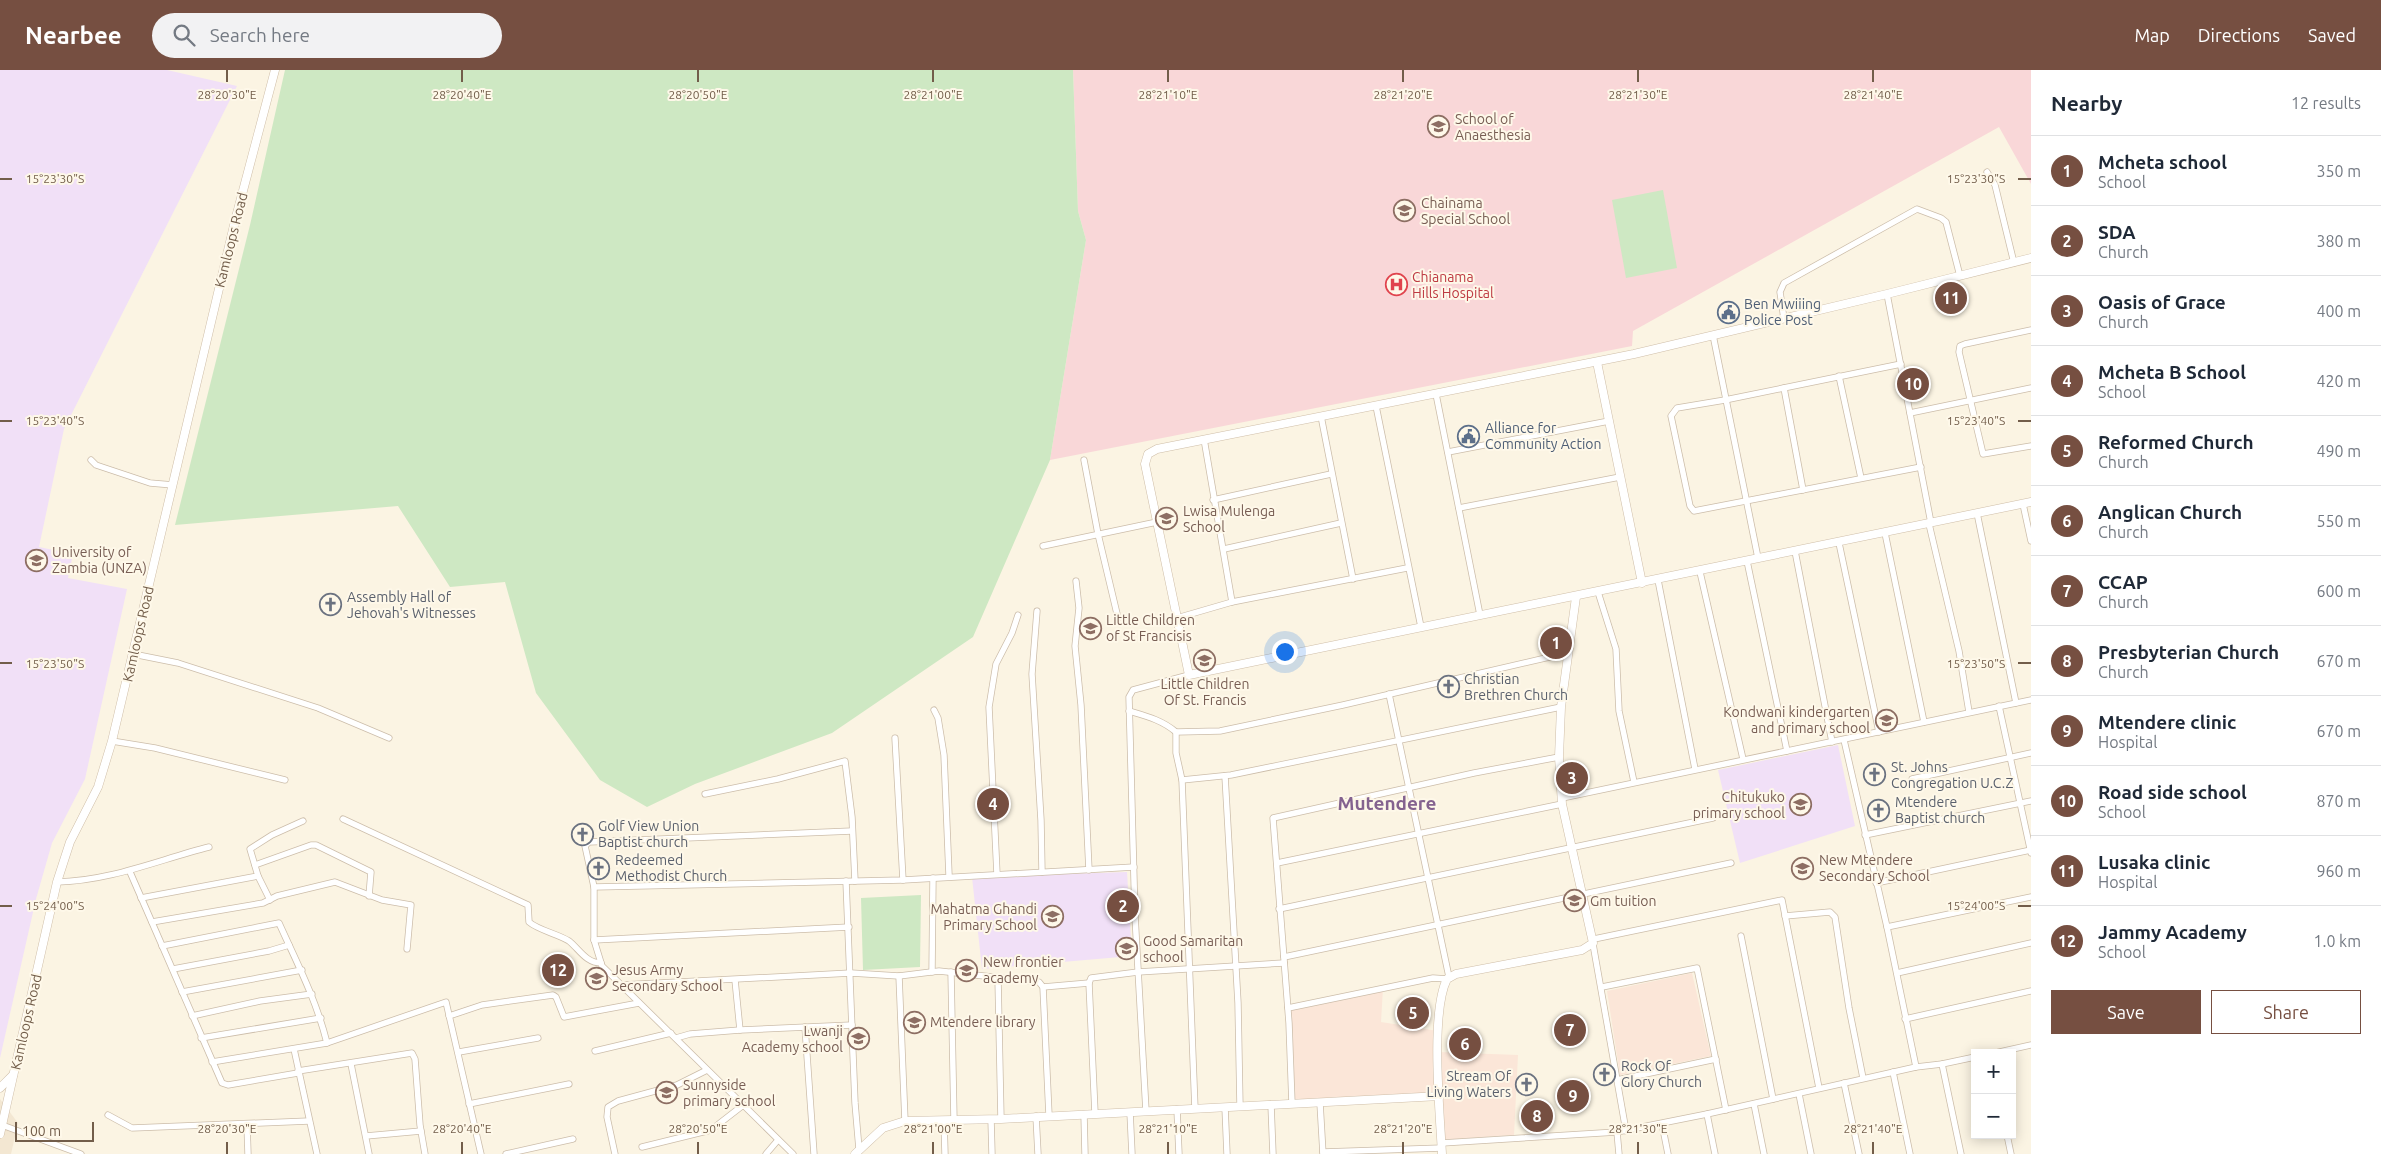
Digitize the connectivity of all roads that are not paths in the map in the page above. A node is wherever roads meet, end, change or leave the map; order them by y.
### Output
1 (275, 70) edge
2 (1986, 172) dead end
3 (2031, 258) edge
4 (2014, 263) junction
5 (1960, 276) junction
6 (1888, 294) junction
7 (1784, 319) junction
8 (2031, 330) edge
9 (1713, 335) junction
10 (1597, 362) junction
11 (1901, 364) junction
12 (1839, 376) junction
13 (1784, 388) junction
14 (2031, 388) edge
15 (1436, 394) junction
16 (1725, 400) junction
17 (1969, 401) junction
18 (1376, 406) junction
19 (1910, 412) junction
20 (1321, 416) junction
21 (1609, 421) junction
22 (1204, 439) junction
23 (2031, 446) edge
24 (1448, 452) junction
25 (90, 460) dead end
26 (1084, 460) dead end
27 (1921, 467) junction
28 (1331, 474) junction
29 (1620, 478) junction
30 (1861, 478) junction
31 (173, 485) junction
32 (1803, 490) junction
33 (1213, 500) junction
34 (1746, 502) junction
35 (2027, 503) edge
36 (1459, 508) junction
37 (1977, 513) junction
38 (1157, 522) junction
39 (1341, 523) junction
40 (1930, 523) junction
41 (1885, 533) junction
42 (1098, 534) junction
43 (2031, 541) edge
44 (1839, 543) junction
45 (1042, 546) dead end
46 (1224, 549) junction
47 (1795, 551) junction
48 (1758, 558) junction
49 (1747, 561) junction
50 (1407, 568) junction
51 (1700, 572) junction
52 (1353, 579) junction
53 (1658, 580) junction
54 (1076, 581) dead end
55 (1642, 583) junction
56 (1598, 592) junction
57 (1576, 597) junction
58 (1232, 602) junction
59 (1037, 611) dead end
60 (1018, 614) dead end
61 (1480, 615) junction
62 (1118, 618) dead end
63 (1177, 618) junction
64 (1421, 627) junction
65 (1567, 653) junction
66 (133, 654) junction
67 (1189, 675) junction
68 (1389, 694) junction
69 (2031, 700) edge
70 (2016, 703) junction
71 (1999, 706) junction
72 (1561, 707) junction
73 (934, 710) dead end
74 (1128, 711) junction
75 (1969, 712) junction
76 (1924, 722) junction
77 (1176, 732) junction
78 (1879, 732) junction
79 (389, 738) dead end
80 (895, 738) dead end
81 (1399, 740) junction
82 (1844, 740) junction
83 (112, 741) junction
84 (1832, 742) junction
85 (1787, 751) junction
86 (2031, 753) edge
87 (1559, 757) junction
88 (2010, 757) junction
89 (1743, 759) junction
90 (1696, 769) junction
91 (1225, 776) junction
92 (1912, 779) dead end
93 (285, 780) dead end
94 (1182, 780) junction
95 (1634, 782) junction
96 (1409, 787) junction
97 (705, 794) dead end
98 (1562, 801) junction
99 (2031, 801) edge
100 (2020, 803) junction
101 (1713, 818) dead end
102 (343, 819) dead end
103 (303, 821) dead end
104 (852, 831) junction
105 (1420, 832) junction
106 (1865, 835) junction
107 (209, 847) dead end
108 (1572, 849) junction
109 (2031, 851) edge
110 (1277, 862) junction
111 (1731, 863) dead end
112 (255, 865) junction
113 (1134, 867) junction
114 (1089, 870) junction
115 (130, 872) junction
116 (1042, 872) junction
117 (996, 874) junction
118 (258, 876) junction
119 (949, 876) junction
120 (933, 878) junction
121 (1430, 878) junction
122 (903, 880) junction
123 (846, 881) junction
124 (855, 881) junction
125 (57, 882) junction
126 (1876, 882) junction
127 (594, 888) junction
128 (1582, 894) junction
129 (368, 896) junction
130 (2031, 897) edge
131 (141, 898) junction
132 (270, 900) junction
133 (1279, 910) junction
134 (1785, 916) junction
135 (152, 922) junction
136 (1439, 924) junction
137 (849, 927) junction
138 (1887, 927) junction
139 (1741, 936) dead end
140 (594, 940) junction
141 (1593, 941) junction
142 (2031, 943) edge
143 (289, 945) junction
144 (162, 946) junction
145 (407, 949) dead end
146 (1284, 960) junction
147 (601, 964) junction
148 (1235, 968) junction
149 (173, 969) junction
150 (302, 970) junction
151 (1189, 970) junction
152 (932, 972) junction
153 (951, 972) junction
154 (1138, 972) junction
155 (851, 973) junction
156 (1897, 973) junction
157 (899, 976) junction
158 (998, 978) junction
159 (1448, 978) junction
160 (735, 980) junction
161 (1089, 983) junction
162 (621, 985) junction
163 (1043, 987) junction
164 (1602, 988) junction
165 (2031, 991) edge
166 (182, 992) junction
167 (312, 994) junction
168 (639, 1002) junction
169 (1288, 1008) junction
170 (192, 1016) junction
171 (449, 1016) junction
172 (321, 1018) junction
173 (1905, 1019) junction
174 (852, 1024) junction
175 (805, 1026) junction
176 (740, 1030) junction
177 (671, 1033) junction
178 (201, 1038) junction
179 (538, 1038) dead end
180 (676, 1038) junction
181 (327, 1043) junction
182 (2031, 1045) edge
183 (294, 1049) junction
184 (2013, 1049) edge
185 (595, 1051) dead end
186 (459, 1052) junction
187 (1971, 1058) edge
188 (1716, 1059) junction
189 (212, 1062) junction
190 (351, 1064) junction
191 (1942, 1064) junction
192 (1916, 1067) junction
193 (707, 1070) junction
194 (298, 1072) junction
195 (1893, 1072) junction
196 (14, 1073) junction
197 (1863, 1078) junction
198 (1617, 1080) junction
199 (1844, 1083) junction
200 (569, 1084) dead end
201 (0, 1088) edge
202 (1819, 1088) junction
203 (1799, 1094) junction
204 (1440, 1096) junction
205 (4, 1098) edge
206 (1773, 1100) junction
207 (1320, 1102) junction
208 (470, 1104) junction
209 (1292, 1104) junction
210 (1754, 1104) junction
211 (1271, 1105) junction
212 (742, 1106) junction
213 (1240, 1106) junction
214 (1225, 1107) junction
215 (1178, 1109) junction
216 (1195, 1109) junction
217 (1726, 1110) junction
218 (1146, 1111) junction
219 (1130, 1112) junction
220 (1095, 1113) junction
221 (1084, 1114) junction
222 (1707, 1114) junction
223 (108, 1115) dead end
224 (1036, 1116) junction
225 (1050, 1116) junction
226 (1001, 1118) junction
227 (991, 1119) junction
228 (944, 1120) junction
229 (954, 1120) junction
230 (309, 1121) junction
231 (905, 1121) junction
232 (247, 1124) junction
233 (1662, 1124) junction
234 (1, 1126) edge
235 (421, 1131) junction
236 (1626, 1131) junction
237 (1617, 1132) junction
238 (0, 1134) edge
239 (366, 1136) junction
240 (573, 1139) dead end
241 (2008, 1139) edge
242 (778, 1140) junction
243 (642, 1148) dead end
244 (1442, 1148) edge
245 (857, 1152) edge
246 (1323, 1153) edge
247 (81, 1154) edge
248 (248, 1154) edge
249 (317, 1154) edge
250 (370, 1154) edge
251 (425, 1154) edge
252 (481, 1154) edge
253 (506, 1154) edge
254 (615, 1154) edge
255 (766, 1154) edge
256 (793, 1154) edge
257 (814, 1154) edge
258 (945, 1154) edge
259 (992, 1154) edge
260 (1038, 1154) edge
261 (1085, 1154) edge
262 (1132, 1154) edge
263 (1180, 1154) edge
264 (1227, 1154) edge
265 (1273, 1154) edge
266 (1619, 1154) edge
267 (1668, 1154) edge
268 (1715, 1154) edge
269 (1764, 1154) edge
270 (1811, 1154) edge
271 (1859, 1154) edge
272 (1910, 1154) edge
273 (1961, 1154) edge
274 (2011, 1154) edge

1 - 31 main road, Kamloops Road
2 - 4 street
3 - 4 main road
4 - 5 main road
5 - 6 main road
5 - 7 street
6 - 7 main road
6 - 11 street
7 - 9 main road
8 - 17 street
9 - 10 main road
9 - 16 street
10 - 15 main road
10 - 21 main road
11 - 12 street
11 - 19 street
12 - 13 street
12 - 30 street
13 - 16 street
13 - 32 street
14 - 17 street
15 - 18 main road
15 - 24 street
16 - 34 street
16 - 34 street
17 - 19 street
17 - 23 street
18 - 20 main road
18 - 50 street
19 - 27 street
20 - 22 main road
20 - 28 street
21 - 24 street
21 - 29 main road
22 - 33 street
22 - 38 main road
24 - 36 street
25 - 31 street
26 - 42 street
27 - 30 street
27 - 40 street
28 - 33 street
28 - 39 street
29 - 36 street
29 - 55 main road
30 - 32 street
31 - 66 main road, Kamloops Road
32 - 34 street
33 - 46 street
34 - 48 street
35 - 37 main road
35 - 43 street
36 - 61 street
37 - 40 main road
37 - 70 street
38 - 42 street
38 - 63 main road
39 - 46 street
39 - 52 street
40 - 41 main road
40 - 75 street
41 - 44 main road
41 - 76 street
42 - 45 street
42 - 62 street
44 - 47 main road
44 - 78 street
46 - 58 street
47 - 48 main road
47 - 84 street
48 - 49 main road
49 - 51 main road
49 - 85 street
50 - 52 street
50 - 64 street
51 - 53 main road
51 - 89 street
52 - 58 street
53 - 55 main road
53 - 90 street
54 - 114 street
55 - 56 main road
56 - 57 main road
56 - 95 street
57 - 61 main road
57 - 65 main road
58 - 63 street
59 - 116 street
60 - 117 street
61 - 64 main road
63 - 67 main road
64 - 67 main road
65 - 68 street
65 - 72 main road
66 - 79 street
66 - 83 main road, Kamloops Road
67 - 74 street
68 - 77 street
68 - 81 street
69 - 70 street
70 - 71 street
71 - 75 street
71 - 88 street
72 - 81 street
72 - 87 main road
73 - 119 street
74 - 77 street
74 - 113 street
75 - 76 street
76 - 78 street
77 - 94 street
78 - 82 street
80 - 122 street
81 - 91 street
81 - 96 street
82 - 84 street
82 - 106 street
83 - 93 street
83 - 125 main road, Kamloops Road
84 - 85 street
85 - 89 street
86 - 88 street
87 - 96 street
87 - 98 main road
88 - 92 street
88 - 100 street
89 - 90 street
90 - 95 street
91 - 94 street
91 - 148 street
94 - 151 street
95 - 98 street
96 - 105 street
96 - 110 street
97 - 104 street
98 - 105 street
98 - 108 main road
99 - 100 street
100 - 106 street
100 - 109 street
101 - 108 street
102 - 147 street
103 - 112 street
104 - 124 street
104 - 127 street
105 - 110 street
105 - 121 street
106 - 126 street
107 - 115 street
108 - 121 street
108 - 128 main road
109 - 126 street
110 - 133 street
111 - 128 street
112 - 118 street
112 - 129 street
113 - 114 street
113 - 154 street
114 - 116 street
115 - 125 street
115 - 131 street
116 - 117 street
117 - 119 street
118 - 131 street
118 - 132 street
119 - 120 street
120 - 122 street
120 - 152 street
121 - 133 street
121 - 136 street
122 - 124 street
123 - 124 street
123 - 127 street
123 - 137 street
125 - 196 main road, Kamloops Road
126 - 138 street
127 - 140 street
128 - 136 street
128 - 141 main road
129 - 132 street
129 - 145 street
130 - 138 street
131 - 135 street
132 - 135 street
133 - 146 street
134 - 141 street
134 - 197 street
134 - 202 street
135 - 144 street
136 - 146 street
136 - 159 street
137 - 140 street
137 - 155 street
138 - 156 street
139 - 206 street
140 - 147 street
141 - 159 main road
141 - 164 street
142 - 156 street
143 - 144 street
143 - 149 street
143 - 150 street
144 - 149 street
146 - 148 street
146 - 169 street
147 - 162 street
148 - 151 street
148 - 213 street
149 - 166 street
150 - 166 street
150 - 167 street
151 - 154 street
151 - 216 street
152 - 153 street
152 - 157 street
153 - 158 street
153 - 229 street
154 - 161 street
154 - 218 street
155 - 157 street
155 - 160 street
155 - 174 street
156 - 173 street
157 - 231 street
158 - 163 street
158 - 226 street
159 - 169 street
159 - 204 main road
160 - 162 street
160 - 176 street
161 - 163 street
161 - 220 street
162 - 168 street
163 - 225 street
164 - 188 street
164 - 198 street
165 - 173 street
166 - 170 street
167 - 170 street
167 - 172 street
168 - 171 street
168 - 177 street
169 - 209 street
170 - 178 street
171 - 181 street
171 - 186 street
172 - 178 street
172 - 181 street
173 - 192 street
174 - 175 street
174 - 245 street
175 - 176 street
175 - 257 street
176 - 180 street
177 - 180 street
177 - 185 street
178 - 189 street
179 - 186 street
180 - 193 street
181 - 183 street
182 - 184 street
183 - 189 street
183 - 194 street
186 - 208 street
187 - 191 street
188 - 198 street
188 - 217 street
189 - 194 street
190 - 194 street
190 - 235 street
190 - 239 street
191 - 192 street
191 - 273 street
192 - 195 street
193 - 212 street
193 - 254 street
194 - 230 street
195 - 197 street
195 - 272 street
196 - 201 main road
196 - 205 main road, Kamloops Road
197 - 199 street
198 - 236 street
199 - 202 street
199 - 271 street
200 - 208 street
202 - 203 street
203 - 206 street
203 - 270 street
204 - 207 main road
204 - 244 main road
205 - 234 main road, Kamloops Road
206 - 210 street
207 - 209 main road
207 - 246 street
208 - 252 street
209 - 211 main road
210 - 217 street
210 - 269 street
211 - 213 main road
211 - 265 street
212 - 242 street
212 - 243 street
213 - 214 main road
214 - 216 main road
214 - 264 street
215 - 216 main road
215 - 218 main road
215 - 263 street
217 - 222 street
218 - 219 main road
219 - 220 main road
219 - 262 street
220 - 221 main road
221 - 225 main road
221 - 261 street
222 - 233 street
222 - 268 street
223 - 232 street
224 - 225 main road
224 - 226 main road
224 - 260 street
226 - 227 main road
227 - 229 main road
227 - 259 street
228 - 229 main road
228 - 231 main road
228 - 258 street
230 - 232 street
230 - 249 street
231 - 245 main road
232 - 248 street
233 - 236 street
233 - 267 street
234 - 238 main road, Kamloops Road
234 - 247 street
235 - 239 street
235 - 251 street
236 - 237 street
237 - 244 street
237 - 266 street
239 - 250 street
240 - 253 street
241 - 274 street
242 - 255 street
242 - 256 street
244 - 246 street

